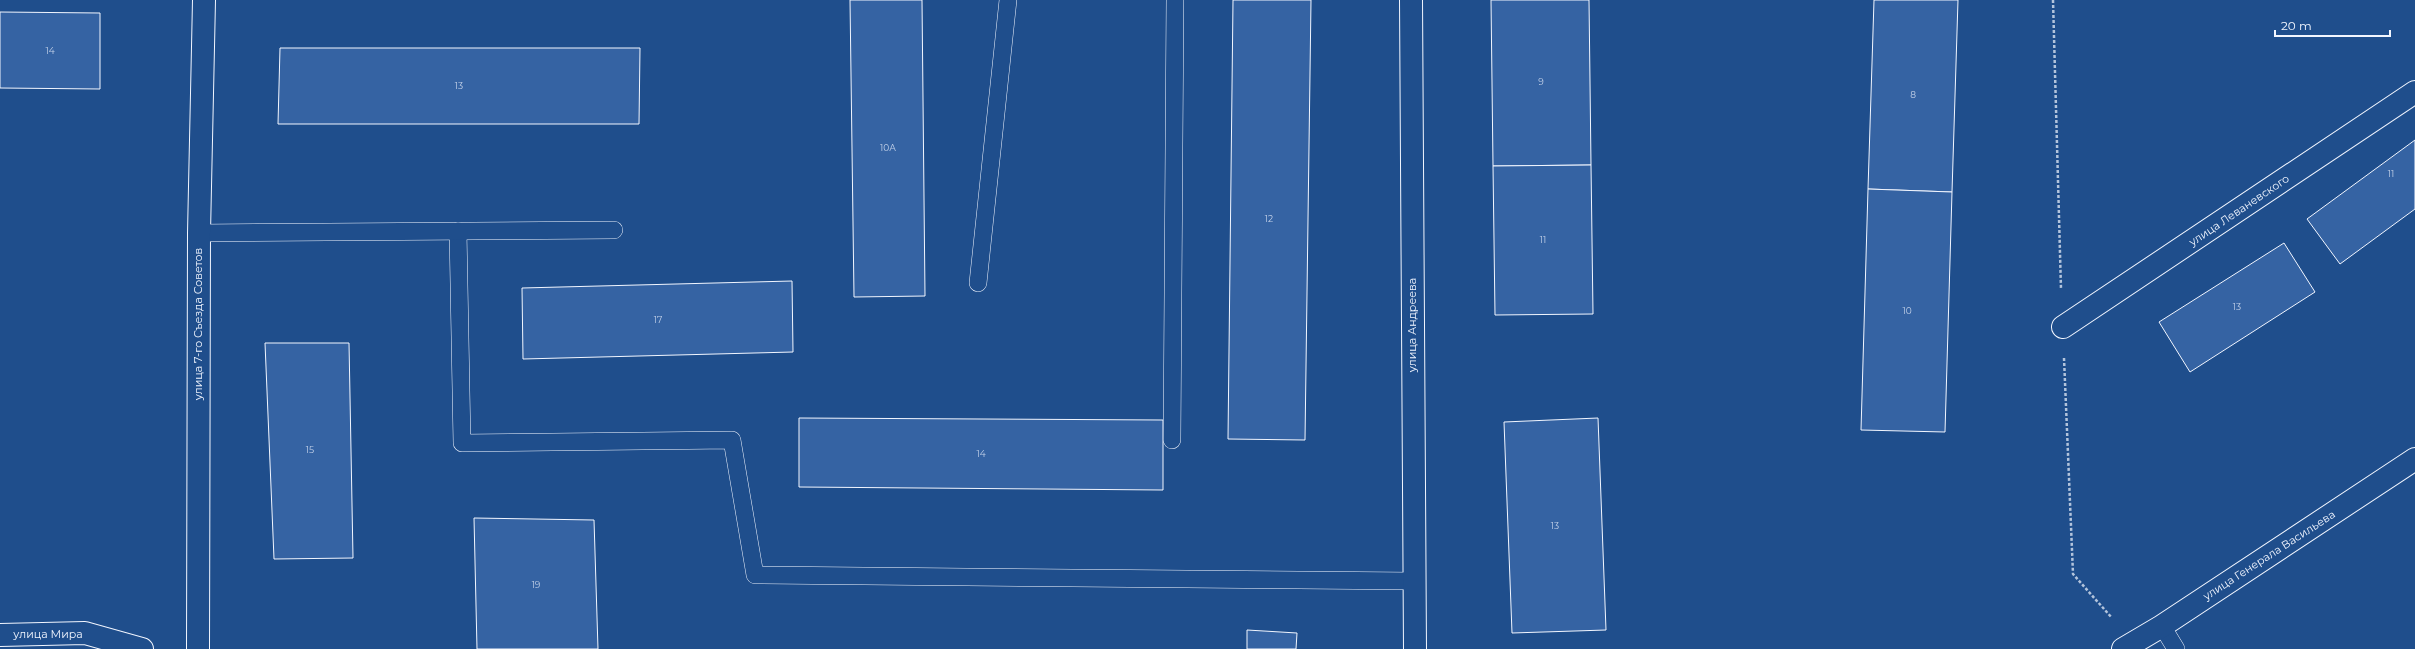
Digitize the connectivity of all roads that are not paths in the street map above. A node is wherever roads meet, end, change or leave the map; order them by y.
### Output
1 (204, 0) edge
2 (1008, 0) edge
3 (1175, 0) edge
4 (1411, 0) edge
5 (2415, 92) edge
6 (614, 230) dead end
7 (458, 231) junction
8 (199, 233) junction
9 (978, 283) dead end
10 (2062, 327) dead end
11 (1172, 440) dead end
12 (2415, 459) edge
13 (1413, 580) junction
14 (2162, 626) junction
15 (0, 634) edge
16 (142, 649) edge
17 (198, 649) edge
18 (1415, 649) edge
19 (2123, 649) edge
20 (2176, 649) edge

1 - 8 street, улица 7-го Съезда Советов
2 - 9 lane
3 - 11 lane
4 - 13 street, улица Андреева
5 - 10 street, улица Леваневского
6 - 7 lane
7 - 8 lane
7 - 13 lane
8 - 17 street, улица 7-го Съезда Советов
12 - 14 street, улица Генерала Васильева
13 - 18 street, улица Андреева
14 - 19 street, улица Генерала Васильева
14 - 20 lane
15 - 16 street, улица Мира

